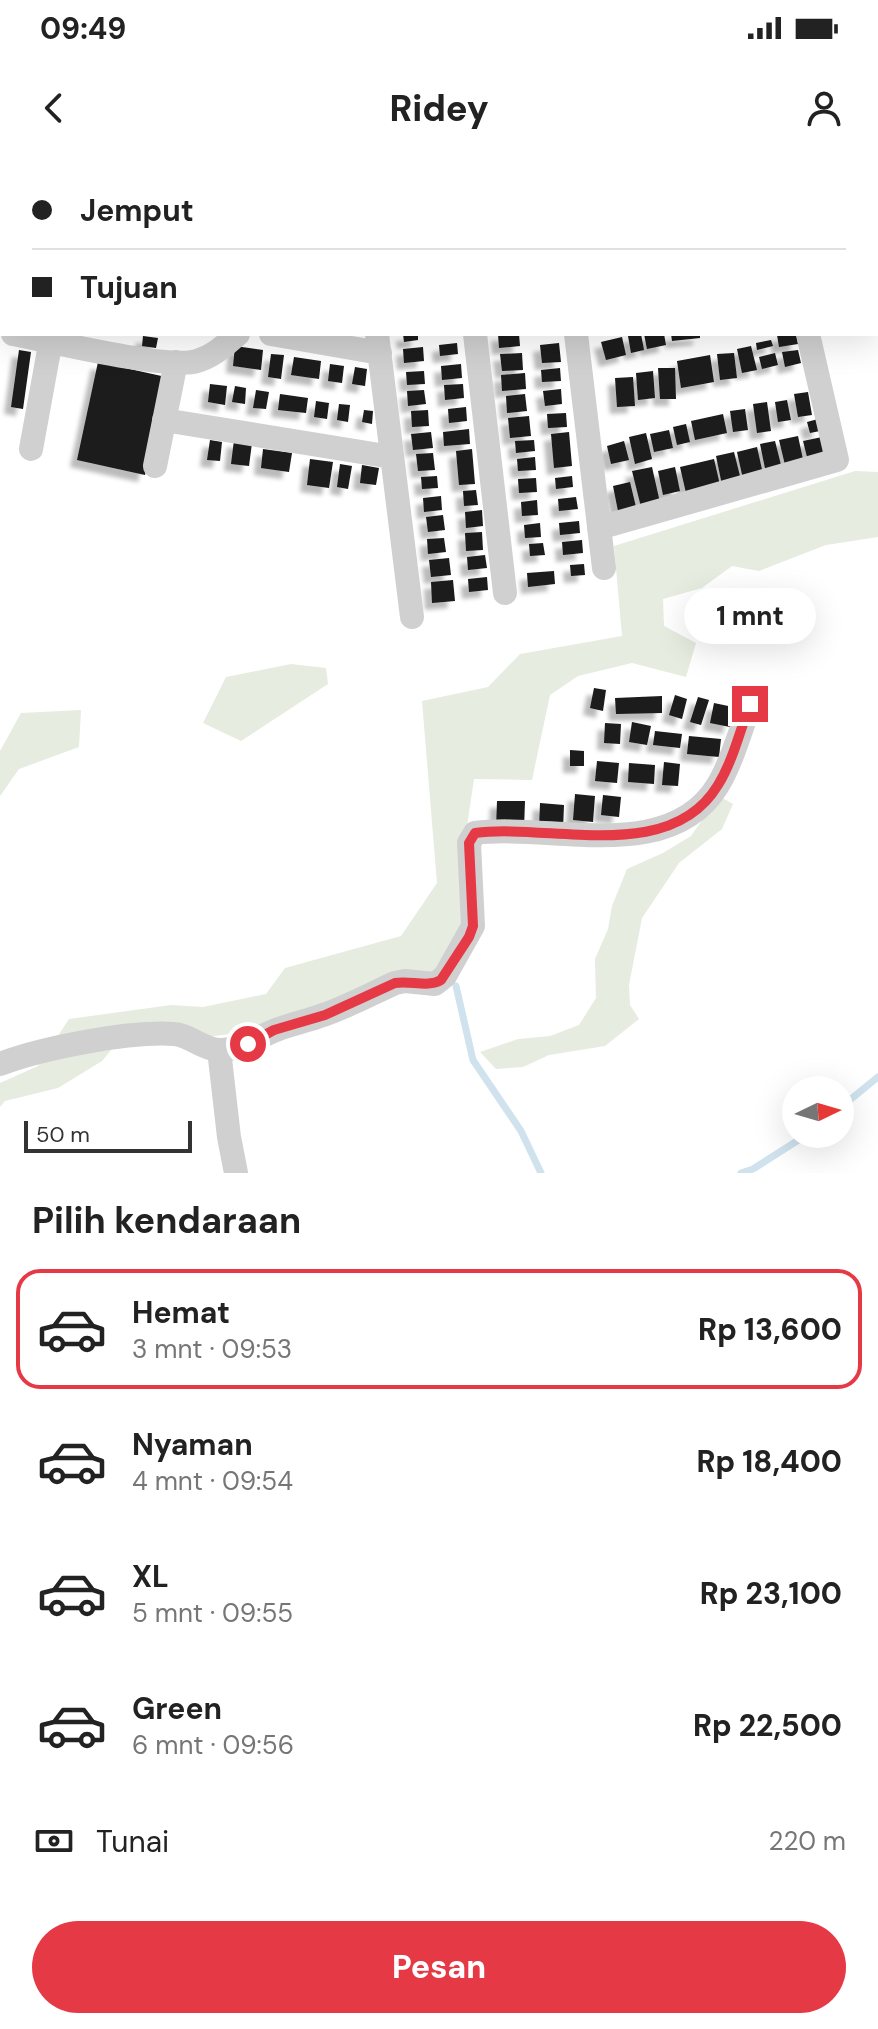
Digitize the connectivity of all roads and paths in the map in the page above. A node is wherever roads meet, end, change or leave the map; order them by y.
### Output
1 (236, 336) edge
2 (292, 336) edge
3 (475, 336) edge
4 (576, 336) edge
5 (808, 336) edge
6 (52, 337) edge
7 (378, 344) edge
8 (176, 362) junction
9 (164, 420) junction
10 (31, 449) dead end
11 (392, 457) junction
12 (155, 466) dead end
13 (599, 528) junction
14 (604, 568) dead end
15 (505, 593) dead end
16 (412, 617) dead end
17 (750, 704) dead end
18 (219, 1050) junction
19 (0, 1064) edge
20 (236, 1173) edge

1 - 8 street
2 - 7 street
3 - 15 street
4 - 13 street
5 - 13 street
6 - 8 street
6 - 10 street
7 - 11 street
8 - 9 street
9 - 11 street
9 - 12 street
11 - 16 street
13 - 14 street
17 - 18 street
18 - 19 street
18 - 20 street

